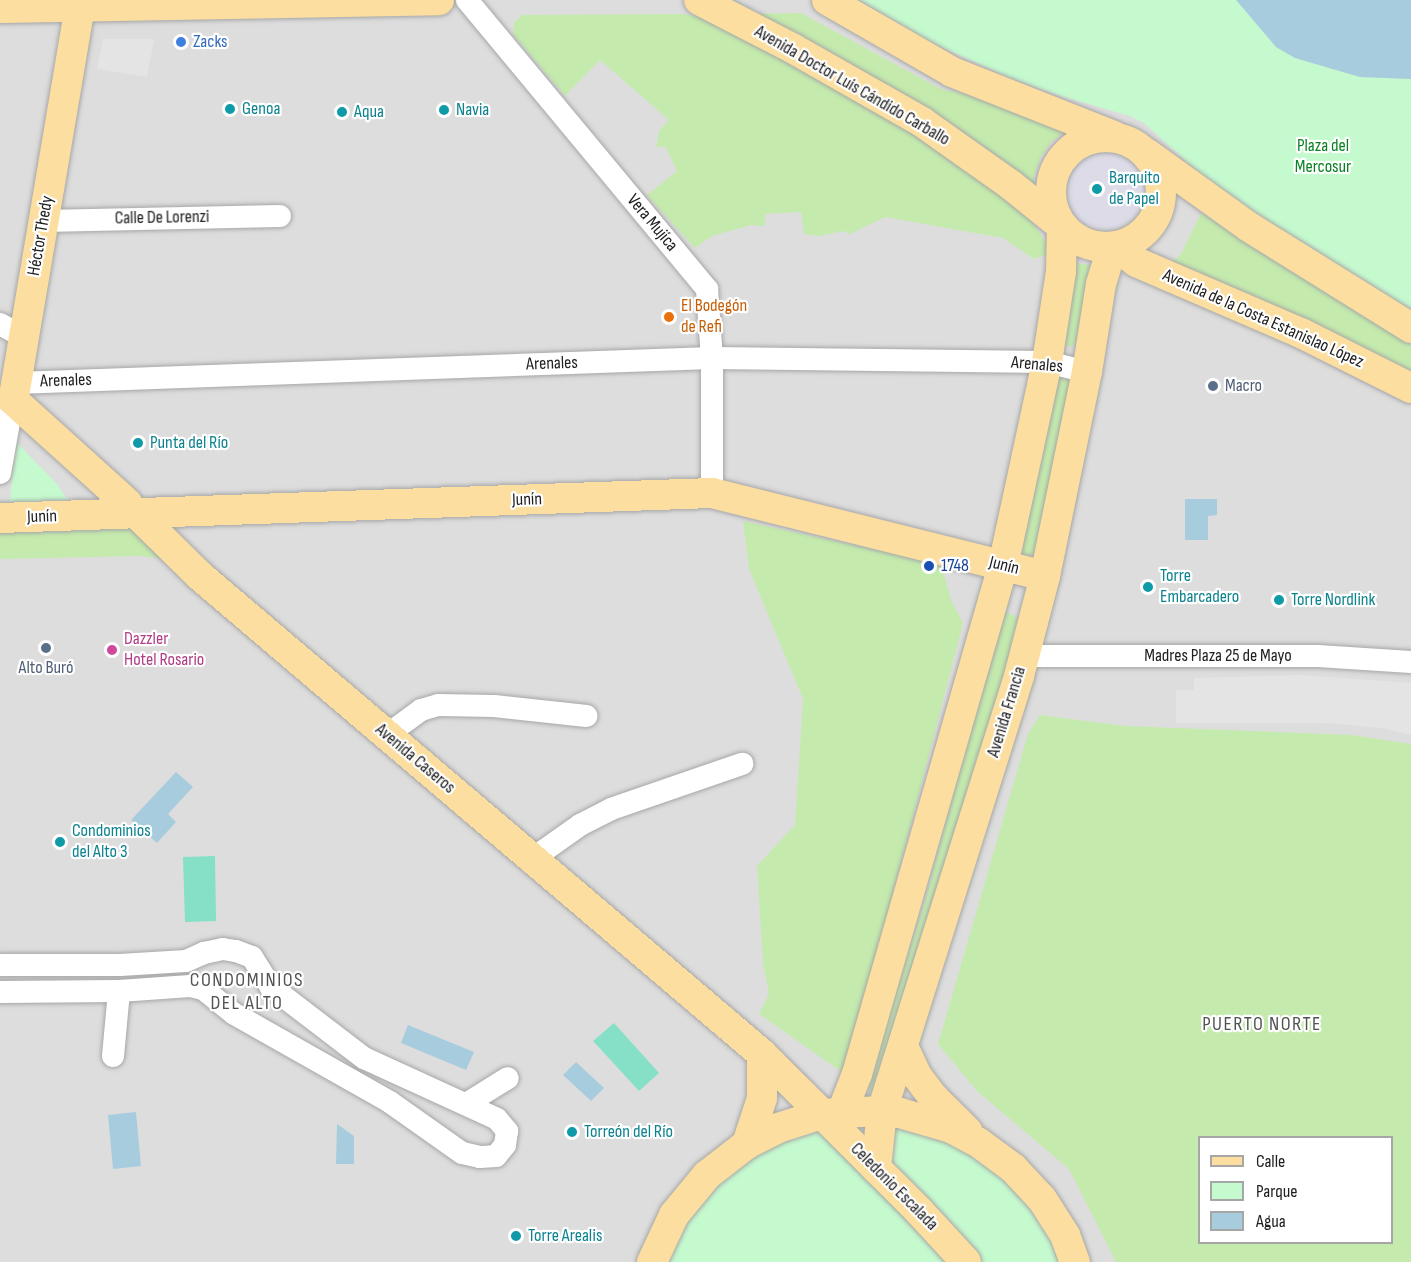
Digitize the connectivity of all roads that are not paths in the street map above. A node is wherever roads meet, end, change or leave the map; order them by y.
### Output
1 (439, 0) edge
2 (467, 0) edge
3 (699, 0) edge
4 (826, 0) edge
5 (81, 3) edge
6 (0, 8) edge
7 (1134, 145) junction
8 (280, 216) dead end
9 (43, 221) junction
10 (1060, 225) junction
11 (1114, 248) junction
12 (1411, 328) edge
13 (12, 331) edge
14 (712, 358) junction
15 (1047, 362) junction
16 (1087, 372) junction
17 (1411, 388) edge
18 (14, 392) junction
19 (0, 473) edge
20 (712, 493) junction
21 (132, 509) junction
22 (0, 519) edge
23 (1003, 566) junction
24 (1045, 576) junction
25 (987, 622) junction
26 (1027, 644) junction
27 (1411, 663) edge
28 (586, 716) dead end
29 (387, 735) junction
30 (742, 764) dead end
31 (532, 859) junction
32 (186, 961) junction
33 (0, 965) edge
34 (190, 986) junction
35 (119, 990) junction
36 (0, 992) edge
37 (903, 1046) junction
38 (762, 1054) junction
39 (113, 1056) dead end
40 (508, 1078) dead end
41 (466, 1104) junction
42 (882, 1111) junction
43 (832, 1113) junction
44 (979, 1143) junction
45 (747, 1144) junction
46 (876, 1168) junction
47 (652, 1262) edge
48 (966, 1262) edge
49 (1075, 1262) edge

1 - 5 main road
2 - 14 street, Vera Mujíca
3 - 10 main road, Avenida Doctor Luis Cándido Carballo
4 - 7 main road
5 - 6 main road
5 - 9 main road, Héctor Thedy
7 - 10 main road
7 - 11 main road
7 - 12 main road
8 - 9 street, Calle De Lorenzi
9 - 13 main road, Héctor Thedy
10 - 11 main road
10 - 15 main road
11 - 16 main road, Avenida Francia
11 - 17 main road, Avenida de la Costa Estanislao López
13 - 18 main road, Héctor Thedy
14 - 15 street, Arenales
14 - 18 street, Arenales
14 - 20 street, Vera Mujíca
15 - 16 street, Arenales
15 - 23 main road
16 - 24 main road, Avenida Francia
18 - 19 street, Héctor Thedy
18 - 21 main road, Avenida Caseros
20 - 21 main road, Junín
20 - 23 main road, Junín
21 - 22 main road, Junín
21 - 29 main road, Avenida Caseros
23 - 24 main road, Junín
23 - 25 main road
24 - 26 main road, Avenida Francia
25 - 26 main road
25 - 43 main road
26 - 27 street, Madres Plaza 25 de Mayo
26 - 37 main road, Avenida Francia
28 - 29 street
29 - 31 main road, Avenida Caseros
30 - 31 street
31 - 38 main road, Avenida Caseros
32 - 33 street
32 - 34 street
32 - 41 street
34 - 35 street
34 - 41 street
35 - 36 street
35 - 39 street
37 - 42 main road, Avenida Francia
37 - 44 main road
38 - 43 main road, Avenida Caseros
38 - 45 main road
40 - 41 street
42 - 43 main road
42 - 44 main road
42 - 46 main road, Avenida Francia
43 - 45 main road
43 - 46 main road, Celedonio Escalada
44 - 49 main road
45 - 47 main road
46 - 48 main road, Celedonio Escalada

